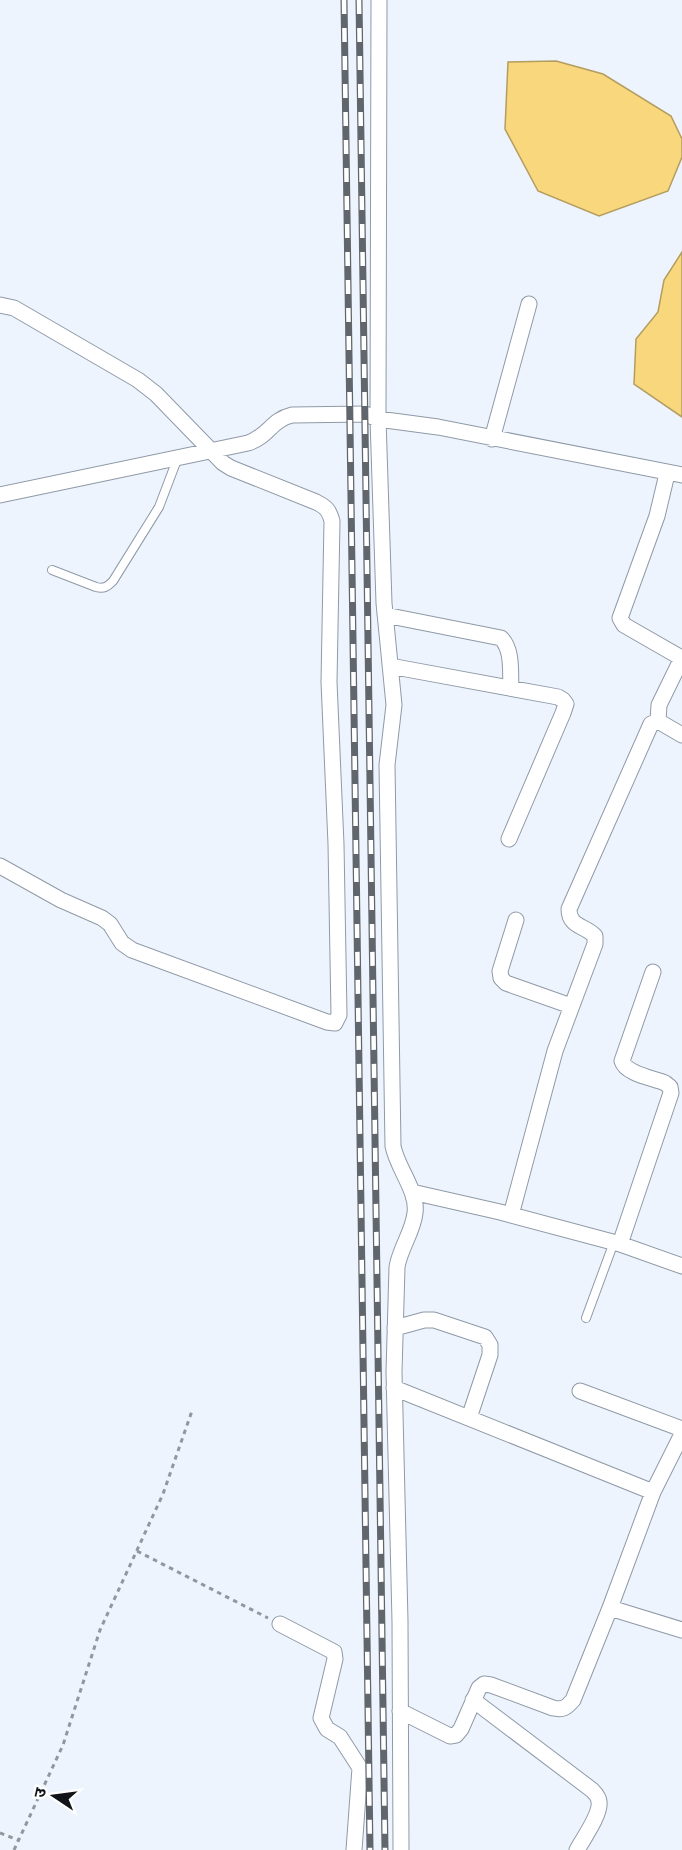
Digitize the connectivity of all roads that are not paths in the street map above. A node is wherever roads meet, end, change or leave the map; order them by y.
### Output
1 (379, 0) edge
2 (529, 304) dead end
3 (0, 305) edge
4 (378, 419) junction
5 (492, 438) junction
6 (209, 451) junction
7 (178, 457) junction
8 (675, 474) edge
9 (0, 495) edge
10 (52, 570) dead end
11 (385, 615) junction
12 (390, 666) junction
13 (511, 688) junction
14 (658, 721) junction
15 (682, 735) edge
16 (508, 839) dead end
17 (0, 866) edge
18 (516, 920) dead end
19 (653, 972) dead end
20 (572, 1006) junction
21 (412, 1192) junction
22 (511, 1215) junction
23 (617, 1243) junction
24 (682, 1266) edge
25 (586, 1318) dead end
26 (395, 1328) junction
27 (394, 1388) junction
28 (580, 1391) dead end
29 (469, 1418) junction
30 (682, 1432) edge
31 (653, 1492) junction
32 (610, 1608) junction
33 (280, 1624) road end
34 (682, 1630) edge
35 (474, 1700) junction
36 (400, 1711) junction
37 (354, 1850) edge
38 (401, 1850) edge
39 (577, 1850) edge

1 - 4 street
2 - 5 street
3 - 6 street
4 - 5 street
4 - 6 street
4 - 11 street
5 - 8 street
6 - 7 street
6 - 17 street
7 - 9 street
7 - 10 lane
8 - 14 street
11 - 12 street
11 - 13 street
12 - 13 street
12 - 21 street
13 - 16 street
14 - 15 street
14 - 20 street
18 - 20 street
19 - 23 street
20 - 22 street
21 - 22 street
21 - 26 street
22 - 23 street
23 - 24 street
23 - 25 lane
26 - 27 street
26 - 29 street
27 - 29 street
27 - 36 street
28 - 30 street
29 - 31 street
30 - 31 street
31 - 32 street
32 - 34 street
32 - 35 street
33 - 37 street
35 - 36 street
35 - 39 street
36 - 38 street

